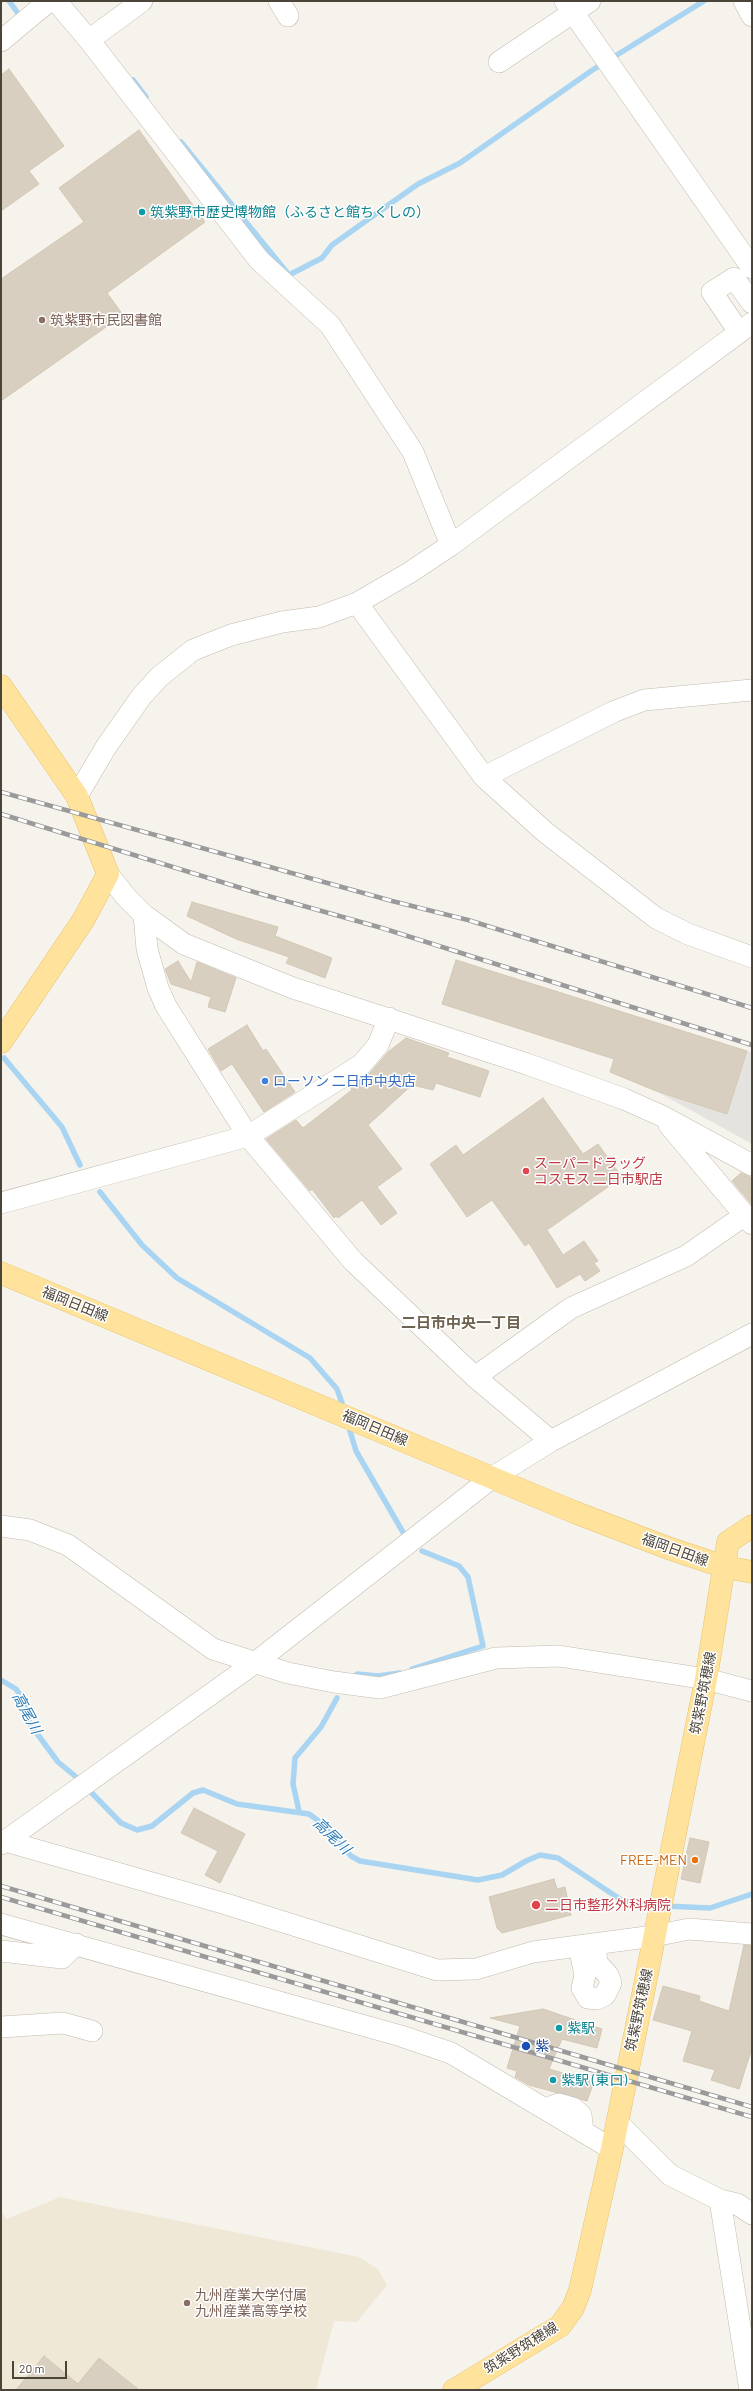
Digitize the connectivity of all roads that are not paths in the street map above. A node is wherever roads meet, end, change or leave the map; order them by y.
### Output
1 (48, 1) edge
2 (56, 1) edge
3 (142, 1) edge
4 (590, 1) edge
5 (744, 1) edge
6 (568, 6) edge
7 (752, 16) edge
8 (89, 40) junction
9 (1, 42) edge
10 (499, 62) dead end
11 (752, 268) edge
12 (752, 303) edge
13 (746, 327) edge
14 (451, 545) junction
15 (357, 602) junction
16 (1, 686) edge
17 (752, 690) edge
18 (484, 777) junction
19 (77, 796) junction
20 (108, 874) junction
21 (144, 915) junction
22 (752, 957) edge
23 (389, 1018) junction
24 (1, 1042) edge
25 (662, 1116) junction
26 (248, 1136) junction
27 (752, 1165) edge
28 (1, 1203) edge
29 (748, 1219) edge
30 (1, 1273) edge
31 (752, 1334) edge
32 (475, 1377) junction
33 (551, 1441) junction
34 (493, 1478) junction
35 (1, 1526) edge
36 (752, 1526) edge
37 (725, 1567) junction
38 (752, 1572) edge
39 (256, 1662) junction
40 (706, 1679) junction
41 (752, 1691) edge
42 (3, 1842) edge
43 (1, 1924) edge
44 (656, 1930) junction
45 (752, 1934) edge
46 (76, 1944) junction
47 (1, 1951) edge
48 (1, 2027) edge
49 (92, 2030) dead end
50 (617, 2122) junction
51 (612, 2149) junction
52 (720, 2200) junction
53 (752, 2214) edge
54 (454, 2390) edge
55 (750, 2390) edge

1 - 9 street
2 - 8 street
3 - 8 street
4 - 6 street
5 - 7 street
6 - 10 street
6 - 11 street
8 - 14 street
12 - 13 street
13 - 14 street
14 - 15 street
15 - 18 street
15 - 19 street
16 - 19 main road
17 - 18 street
18 - 22 street
19 - 20 main road
20 - 21 street
20 - 24 main road
21 - 23 street
21 - 26 street
23 - 25 street
23 - 26 street
25 - 27 street
25 - 29 street
26 - 28 street
26 - 32 street
29 - 32 street
30 - 34 main road, 福岡日田線
31 - 33 street
32 - 33 street
33 - 34 street
34 - 37 main road, 福岡日田線
34 - 39 street
35 - 39 street
36 - 37 main road, 筑紫野筑穂線
37 - 38 main road, 福岡日田線
37 - 40 main road, 筑紫野筑穂線
39 - 40 street
39 - 42 street
40 - 41 street
40 - 44 main road, 筑紫野筑穂線
42 - 44 street
43 - 46 street
44 - 45 street
44 - 50 main road, 筑紫野筑穂線
46 - 47 street
46 - 51 street
48 - 49 street
50 - 51 main road, 筑紫野筑穂線
50 - 52 street
51 - 54 main road, 筑紫野筑穂線
52 - 53 street
52 - 55 street

